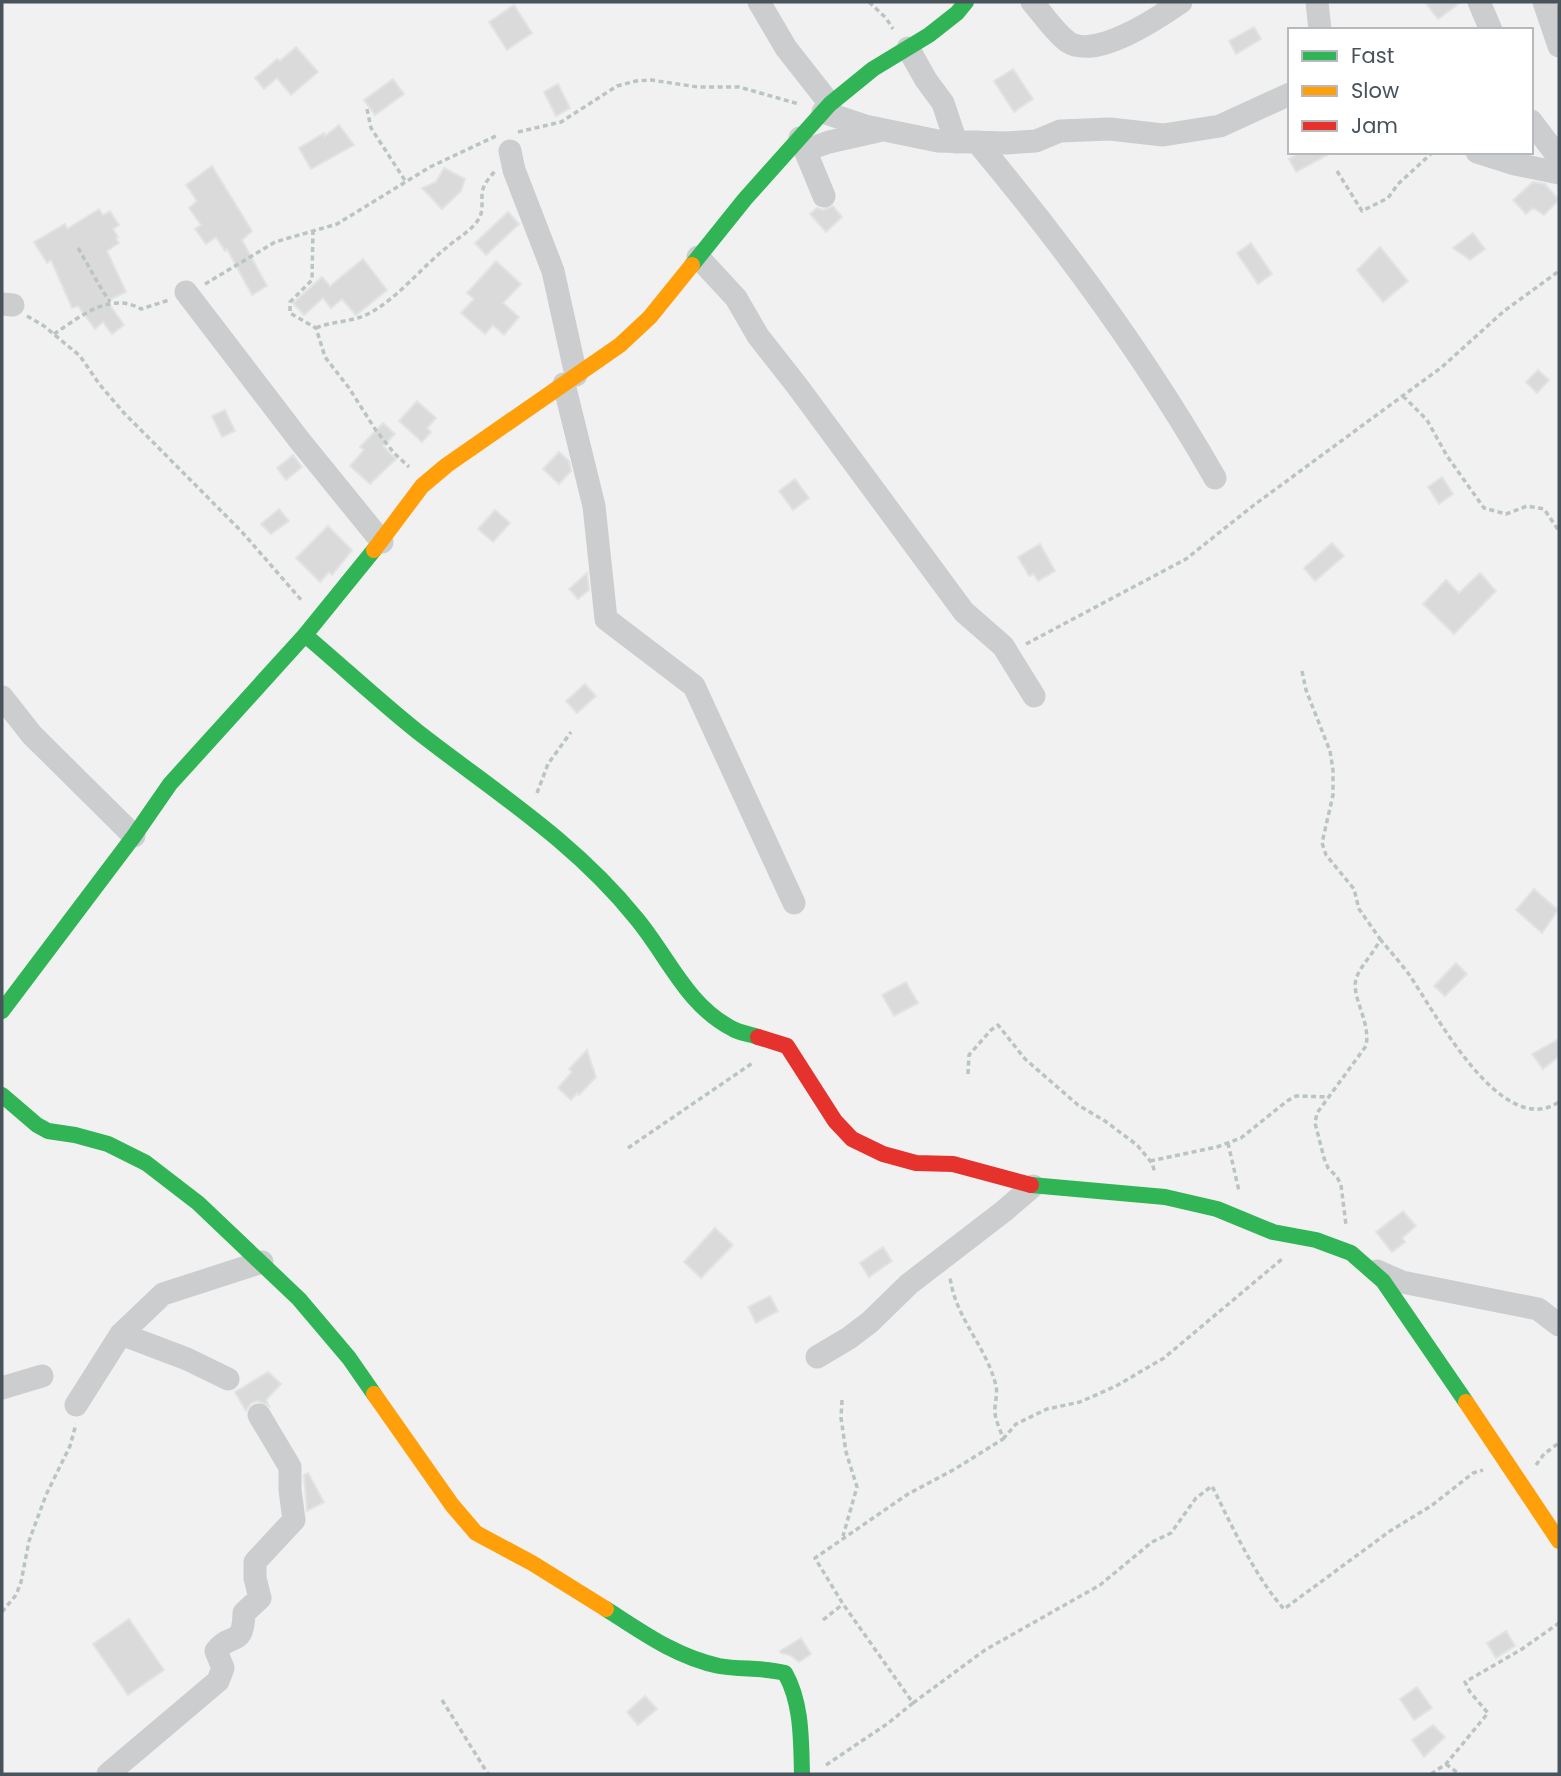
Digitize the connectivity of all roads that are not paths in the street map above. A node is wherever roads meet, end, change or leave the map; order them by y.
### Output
1 (759, 2) edge
2 (966, 2) edge
3 (1032, 2) edge
4 (1181, 2) edge
5 (1317, 2) edge
6 (1479, 2) edge
7 (1544, 2) edge
8 (1320, 28) edge
9 (1490, 28) edge
10 (1559, 46) edge
11 (907, 48) junction
12 (1288, 95) edge
13 (826, 108) junction
14 (1533, 124) edge
15 (884, 130) junction
16 (512, 138) road end
17 (967, 142) junction
18 (803, 144) junction
19 (1486, 154) edge
20 (1559, 158) edge
21 (1559, 173) edge
22 (824, 196) dead end
23 (698, 257) junction
24 (186, 292) road end
25 (570, 380) junction
26 (1214, 478) dead end
27 (382, 542) junction
28 (305, 635) junction
29 (1034, 696) dead end
30 (2, 697) edge
31 (134, 836) junction
32 (794, 903) dead end
33 (2, 1011) edge
34 (2, 1095) edge
35 (1033, 1185) junction
36 (1361, 1261) junction
37 (262, 1262) junction
38 (1559, 1325) edge
39 (121, 1334) junction
40 (817, 1357) dead end
41 (42, 1376) dead end
42 (228, 1379) dead end
43 (2, 1388) edge
44 (76, 1405) road end
45 (259, 1415) dead end
46 (1559, 1541) edge
47 (108, 1774) edge
48 (802, 1774) edge

1 - 13 street
2 - 11 street
3 - 4 street
5 - 8 street
6 - 9 street
7 - 10 street
11 - 13 street
11 - 17 street
12 - 17 street
13 - 15 street
13 - 18 street
14 - 20 street
15 - 17 street
15 - 18 street
16 - 25 street
17 - 26 street
18 - 22 street
18 - 23 street
19 - 21 street
23 - 25 street
23 - 29 street
24 - 27 street
25 - 27 street
25 - 32 street
27 - 28 street
28 - 31 street
28 - 35 street
30 - 31 street
31 - 33 street
34 - 37 street
35 - 36 street
35 - 40 street
36 - 38 street
36 - 46 street
37 - 39 street
37 - 48 street
39 - 42 street
39 - 44 street
41 - 43 street
45 - 47 street

